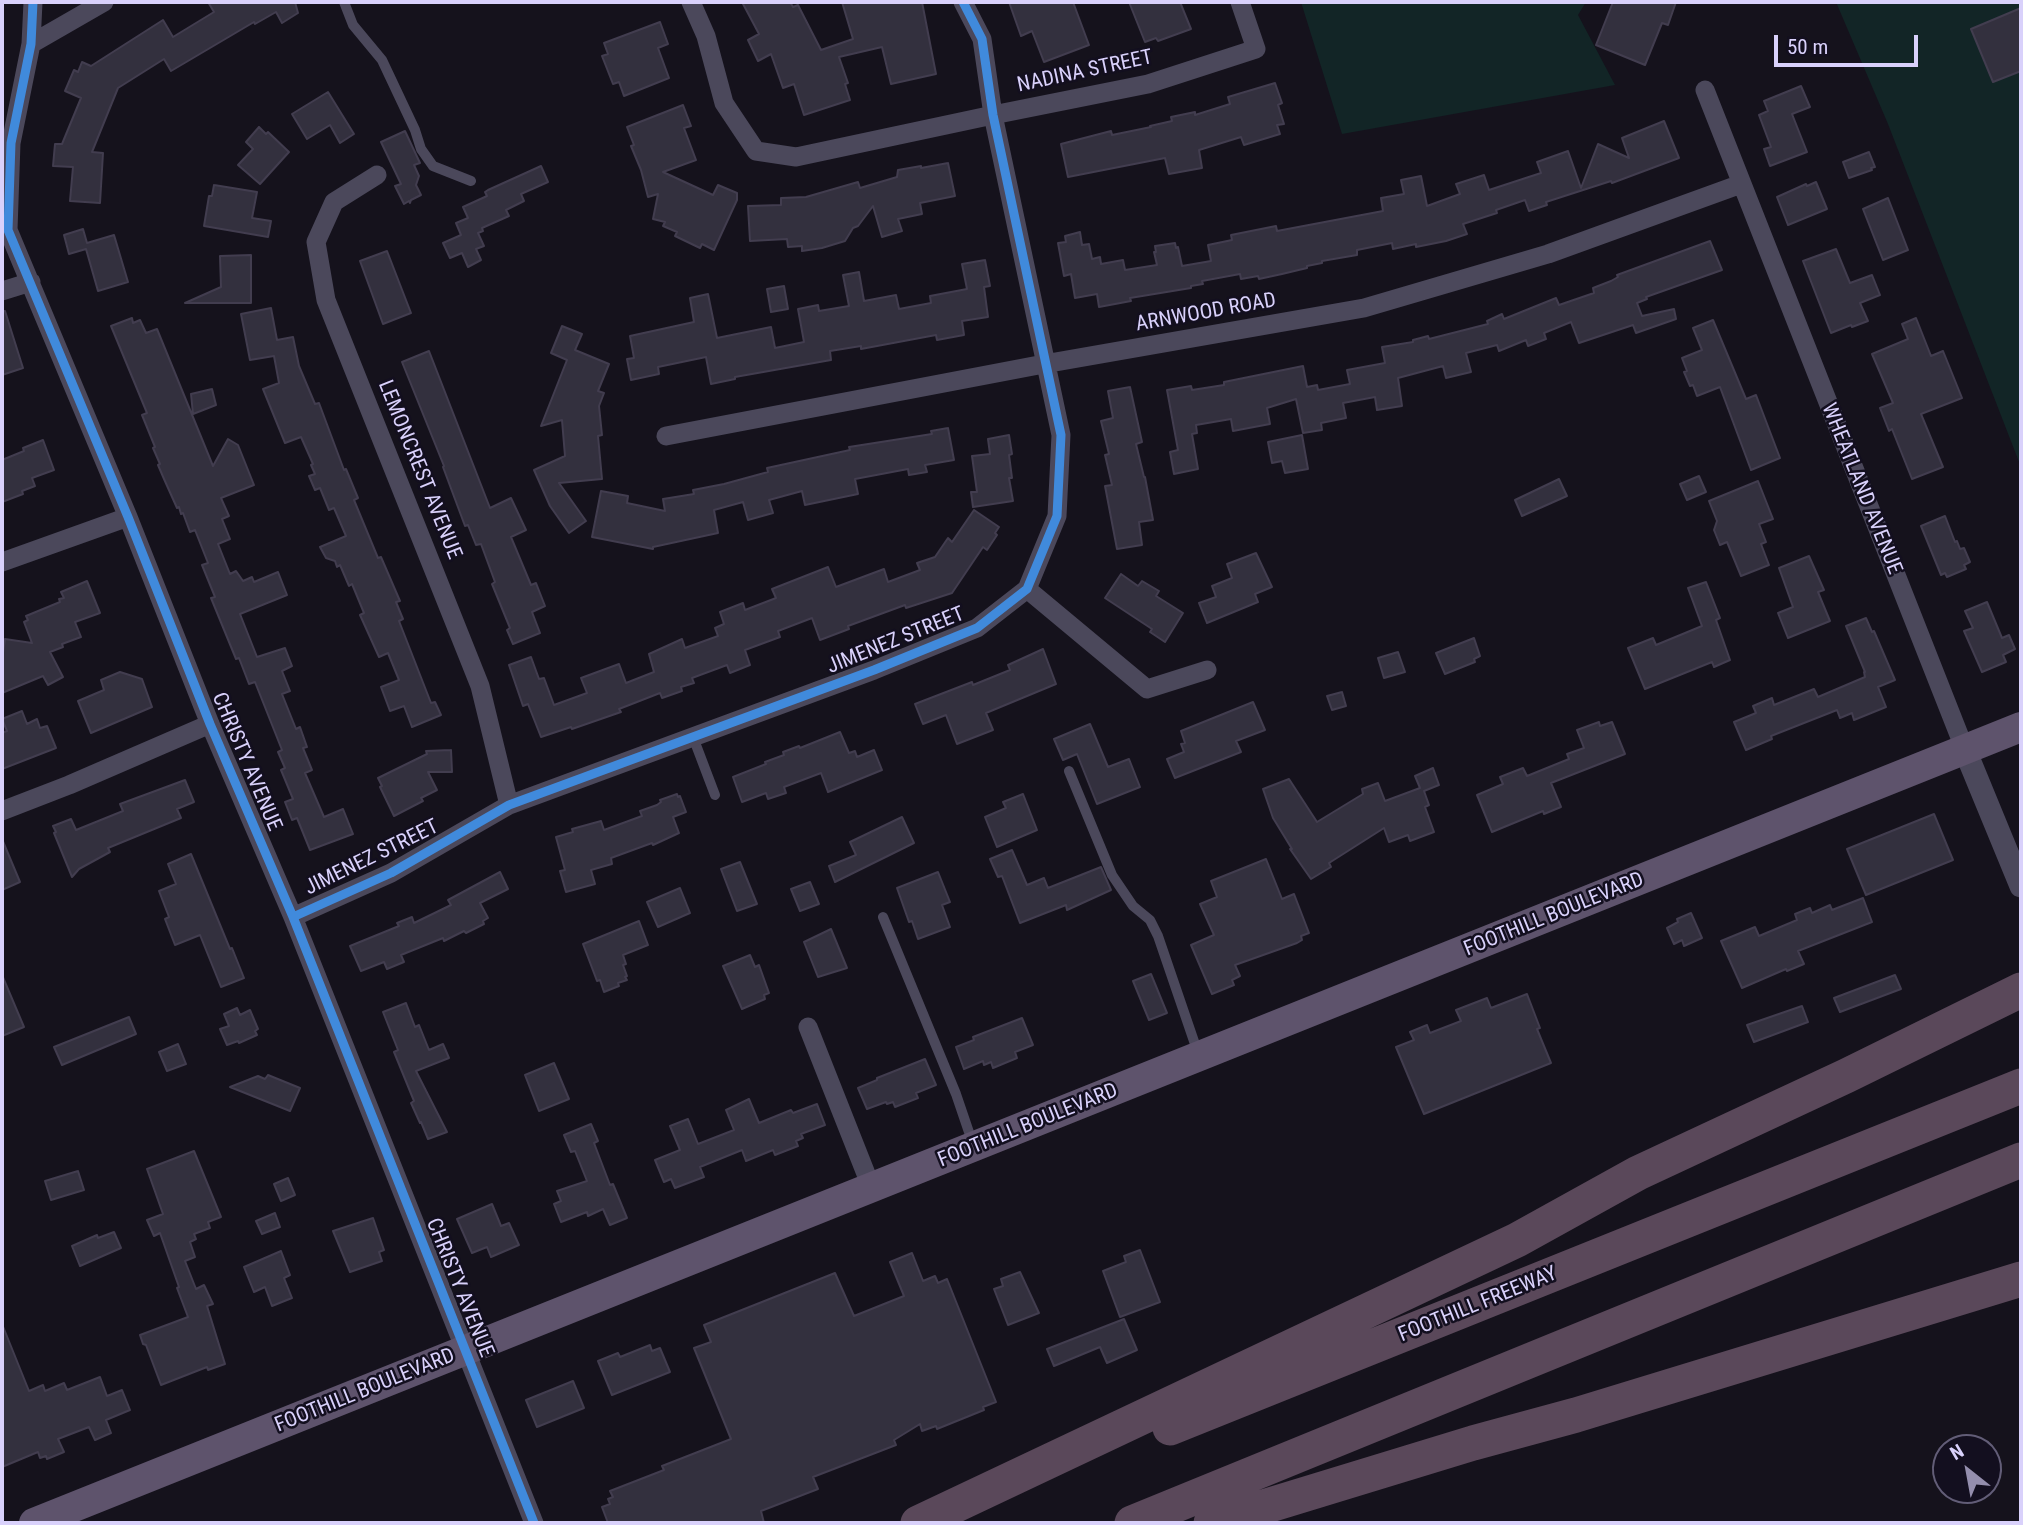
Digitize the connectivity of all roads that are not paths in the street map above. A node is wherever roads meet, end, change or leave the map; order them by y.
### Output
1 (33, 2) edge
2 (104, 2) edge
3 (344, 2) edge
4 (691, 2) edge
5 (963, 2) edge
6 (1240, 2) edge
7 (31, 44) junction
8 (1705, 90) dead end
9 (993, 115) junction
10 (377, 175) dead end
11 (471, 181) dead end
12 (1741, 184) junction
13 (31, 282) junction
14 (2, 291) edge
15 (1044, 364) junction
16 (666, 436) dead end
17 (128, 517) junction
18 (2, 562) edge
19 (1027, 589) junction
20 (1207, 670) dead end
21 (210, 724) junction
22 (2021, 727) edge
23 (693, 737) junction
24 (1965, 750) junction
25 (1069, 771) dead end
26 (715, 794) dead end
27 (509, 805) junction
28 (2, 811) edge
29 (2021, 886) edge
30 (293, 917) junction
31 (883, 917) dead end
32 (2021, 990) edge
33 (808, 1027) dead end
34 (1200, 1057) junction
35 (2021, 1086) edge
36 (974, 1148) junction
37 (2021, 1160) edge
38 (872, 1189) junction
39 (2021, 1279) edge
40 (465, 1352) junction
41 (34, 1523) edge
42 (534, 1523) edge
43 (918, 1523) edge
44 (934, 1523) edge
45 (1132, 1523) edge
46 (1211, 1523) edge

1 - 7 street, CHRISTY AVENUE
2 - 7 street
3 - 11 lane
4 - 9 street, NADINA STREET
5 - 9 street, JIMENEZ STREET
6 - 9 street, NADINA STREET
7 - 13 street, CHRISTY AVENUE
8 - 12 street, WHEATLAND AVENUE
9 - 15 street, JIMENEZ STREET
10 - 27 street, LEMONCREST AVENUE
12 - 15 street, ARNWOOD ROAD
12 - 24 street, WHEATLAND AVENUE
13 - 14 street
13 - 17 street, CHRISTY AVENUE
15 - 16 street, ARNWOOD ROAD
15 - 19 street, JIMENEZ STREET
17 - 18 street
17 - 21 street, CHRISTY AVENUE
19 - 20 street
19 - 23 street, JIMENEZ STREET
21 - 28 street
21 - 30 street, CHRISTY AVENUE
22 - 24 main road, FOOTHILL BOULEVARD
23 - 26 lane
23 - 27 street, JIMENEZ STREET
24 - 29 street, WHEATLAND AVENUE
24 - 34 main road, FOOTHILL BOULEVARD
25 - 34 lane
27 - 30 street, JIMENEZ STREET
30 - 40 street, CHRISTY AVENUE
31 - 36 lane
32 - 43 highway
33 - 38 street
34 - 36 main road, FOOTHILL BOULEVARD
35 - 44 highway, FOOTHILL FREEWAY
36 - 38 main road, FOOTHILL BOULEVARD
37 - 45 highway
38 - 40 main road, FOOTHILL BOULEVARD
39 - 46 highway
40 - 41 main road, FOOTHILL BOULEVARD
40 - 42 street, CHRISTY AVENUE

